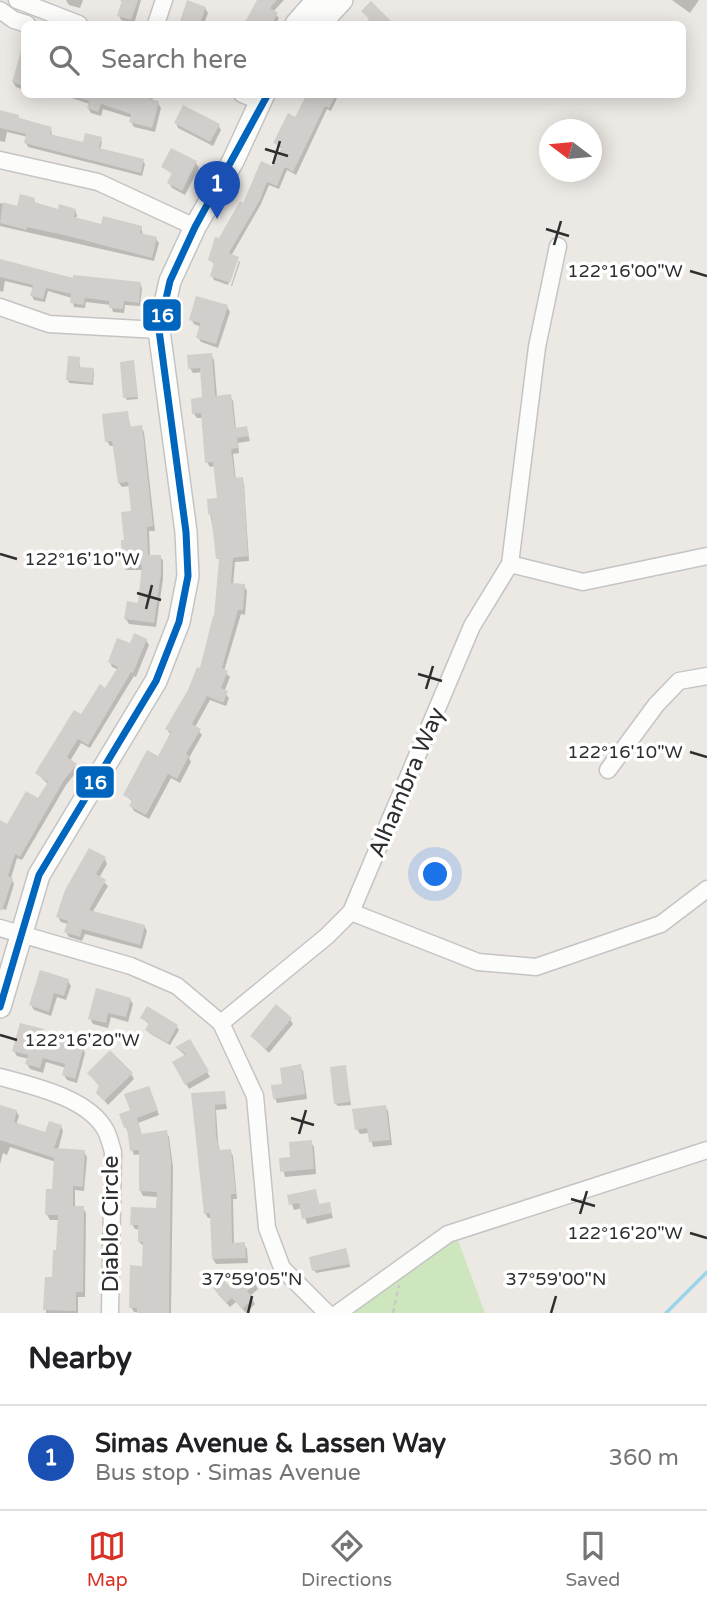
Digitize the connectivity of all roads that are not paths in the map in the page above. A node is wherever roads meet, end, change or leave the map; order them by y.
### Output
1 (17, 0) edge
2 (164, 0) edge
3 (317, 0) edge
4 (342, 0) edge
5 (0, 10) edge
6 (71, 21) edge
7 (157, 21) edge
8 (299, 21) edge
9 (323, 21) edge
10 (21, 22) edge
11 (258, 98) edge
12 (0, 160) edge
13 (195, 227) junction
14 (558, 246) dead end
15 (0, 307) edge
16 (159, 330) junction
17 (707, 556) edge
18 (510, 564) junction
19 (707, 676) edge
20 (608, 770) dead end
21 (707, 889) edge
22 (351, 912) junction
23 (0, 928) edge
24 (21, 935) junction
25 (0, 1007) edge
26 (221, 1023) junction
27 (0, 1077) edge
28 (707, 1150) edge
29 (110, 1313) edge
30 (327, 1313) edge
31 (338, 1313) edge

1 - 6 street
2 - 7 street
3 - 8 street
4 - 9 street
5 - 10 street
11 - 13 street
12 - 13 street
13 - 16 street
14 - 18 street, Alhambra Way
15 - 16 street
16 - 24 street
17 - 18 street
18 - 22 street, Alhambra Way
19 - 20 street
21 - 22 street
22 - 26 street, Alhambra Way
23 - 24 street
24 - 25 street
24 - 26 street
26 - 30 street
27 - 29 street, Diablo Circle
28 - 31 street

